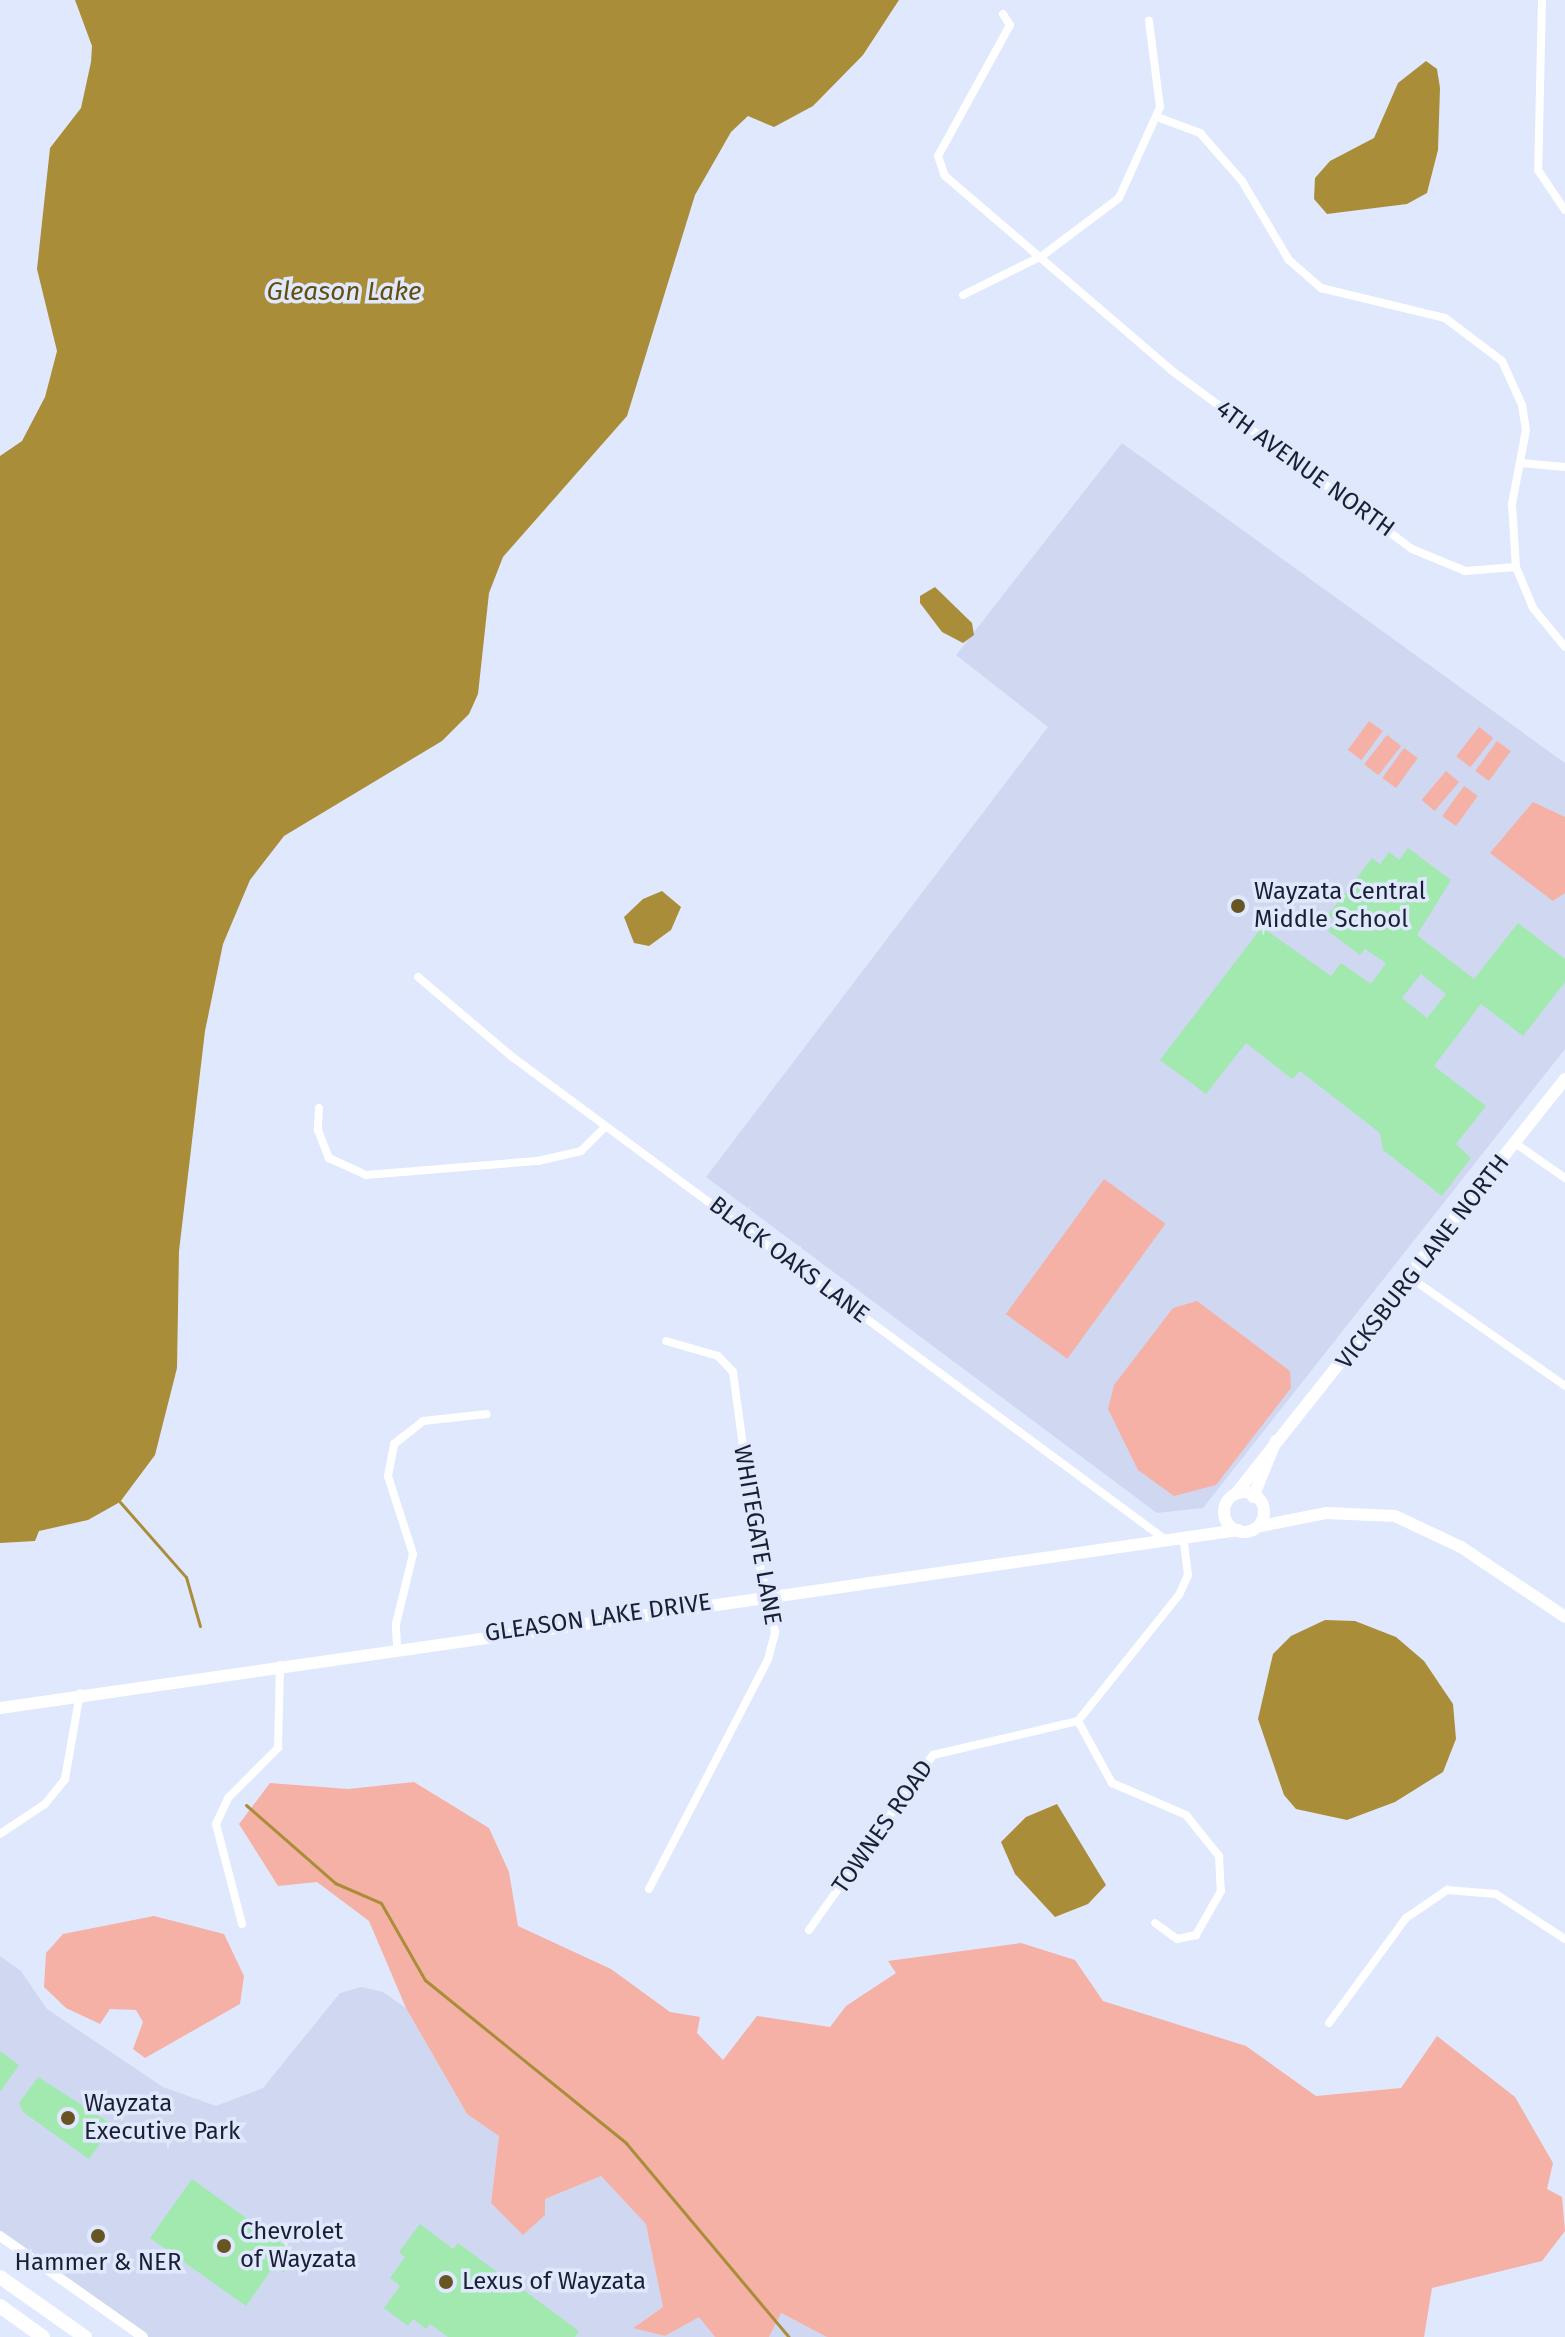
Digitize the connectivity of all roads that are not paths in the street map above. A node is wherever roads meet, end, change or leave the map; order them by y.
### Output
1 (1542, 0) edge
2 (1003, 14) dead end
3 (1149, 21) dead end
4 (1157, 117) junction
5 (1565, 210) edge
6 (1042, 256) junction
7 (963, 295) dead end
8 (1521, 463) junction
9 (1565, 467) edge
10 (1516, 567) junction
11 (1565, 647) edge
12 (418, 977) dead end
13 (1565, 1079) edge
14 (319, 1108) dead end
15 (606, 1126) junction
16 (1515, 1143) junction
17 (1565, 1178) edge
18 (1411, 1278) junction
19 (666, 1341) dead end
20 (1565, 1386) edge
21 (487, 1414) dead end
22 (1276, 1441) junction
23 (1238, 1491) junction
24 (1253, 1497) junction
25 (1225, 1513) junction
26 (1262, 1520) junction
27 (1238, 1530) junction
28 (1189, 1533) junction
29 (1163, 1538) junction
30 (771, 1593) junction
31 (1565, 1617) edge
32 (397, 1646) junction
33 (280, 1664) junction
34 (80, 1693) junction
35 (0, 1708) edge
36 (1078, 1721) junction
37 (0, 1834) edge
38 (649, 1889) dead end
39 (1155, 1923) dead end
40 (242, 1924) dead end
41 (809, 1930) dead end
42 (1565, 1939) edge
43 (1329, 2023) dead end
44 (0, 2236) edge
45 (0, 2277) edge
46 (0, 2306) edge
47 (43, 2337) edge
48 (85, 2337) edge
49 (143, 2337) edge

1 - 5 street
2 - 6 street, 4TH AVENUE NORTH
3 - 4 street
4 - 6 street
4 - 8 street
6 - 7 street
6 - 10 street, 4TH AVENUE NORTH
8 - 9 street
8 - 10 street
10 - 11 street
12 - 15 street, BLACK OAKS LANE
13 - 16 main road, VICKSBURG LANE NORTH
14 - 15 street
15 - 29 street, BLACK OAKS LANE
16 - 17 street
16 - 18 main road, VICKSBURG LANE NORTH
18 - 20 street
18 - 22 main road, VICKSBURG LANE NORTH
19 - 30 street, WHITEGATE LANE
21 - 32 street
22 - 23 main road, VICKSBURG LANE NORTH
22 - 24 main road, VICKSBURG LANE NORTH
23 - 24 main road
23 - 25 main road
24 - 26 main road
25 - 27 main road
25 - 28 main road, GLEASON LAKE DRIVE
26 - 27 main road
26 - 31 main road
27 - 28 main road, GLEASON LAKE DRIVE
28 - 29 main road, GLEASON LAKE DRIVE
28 - 36 street
29 - 30 main road, GLEASON LAKE DRIVE
30 - 32 main road, GLEASON LAKE DRIVE
30 - 38 street, WHITEGATE LANE
32 - 33 main road, GLEASON LAKE DRIVE
33 - 34 main road, GLEASON LAKE DRIVE
33 - 40 street
34 - 35 main road, GLEASON LAKE DRIVE
34 - 37 street
36 - 39 street
36 - 41 street, TOWNES ROAD
42 - 43 street
44 - 49 street
45 - 48 highway
46 - 47 highway

